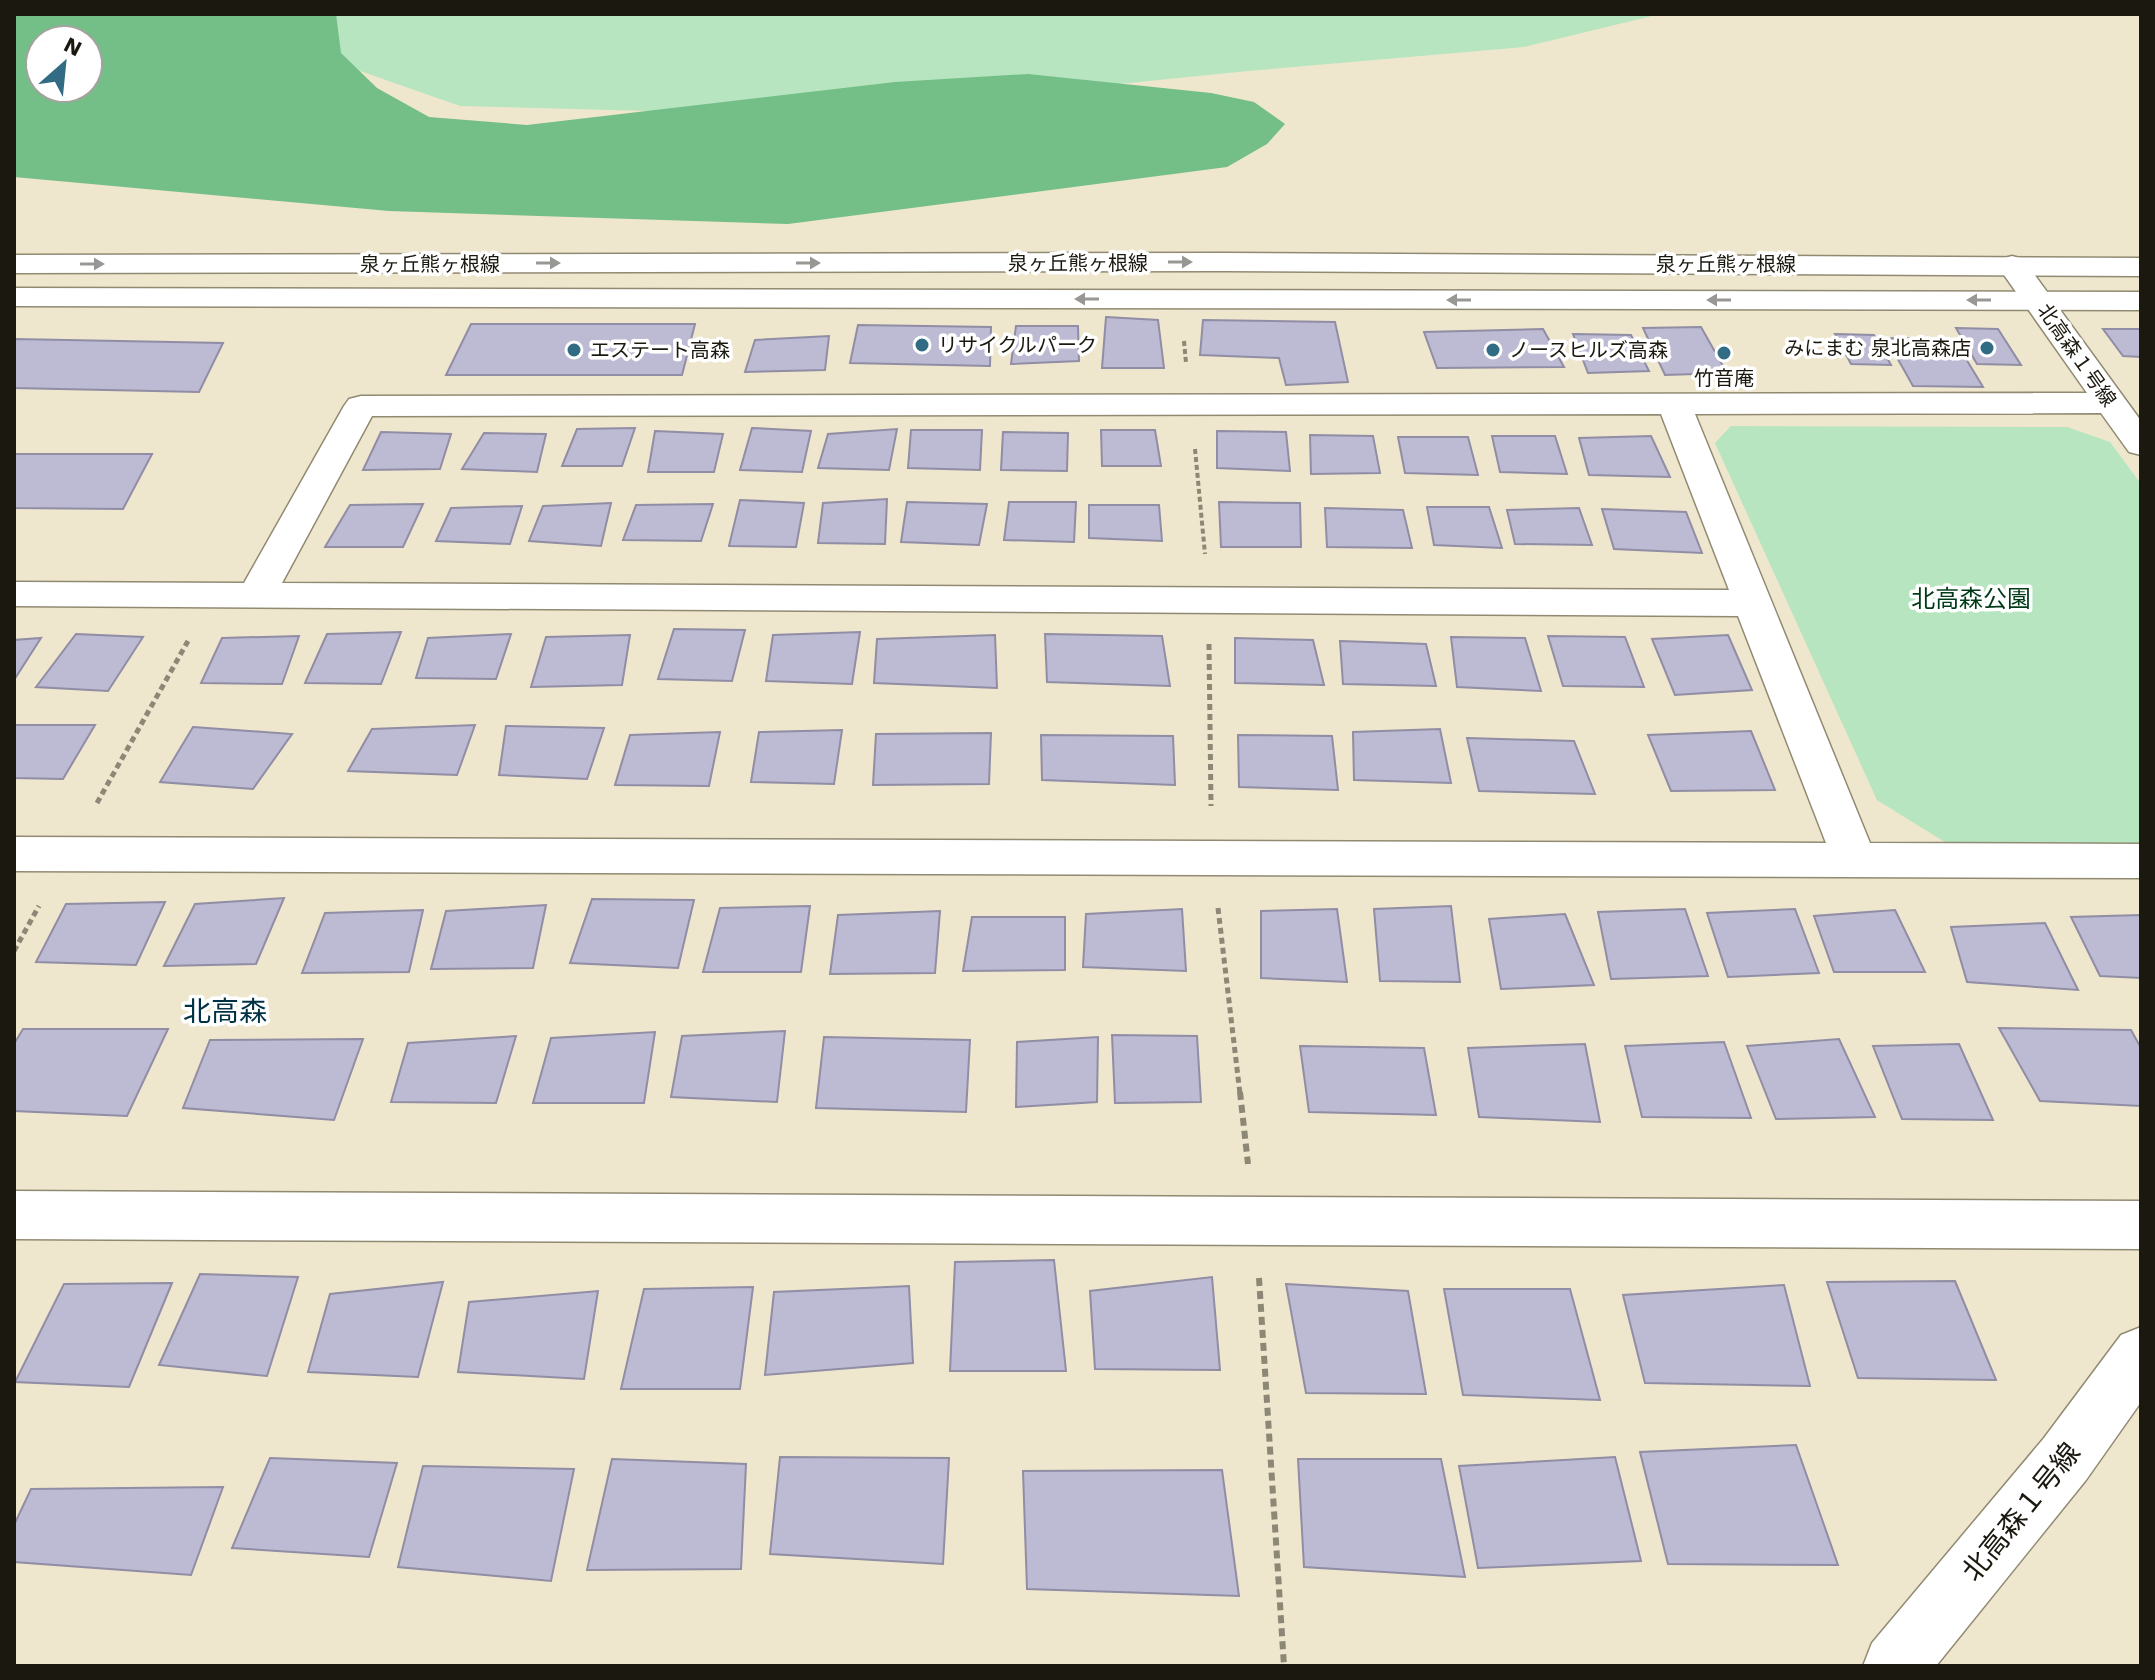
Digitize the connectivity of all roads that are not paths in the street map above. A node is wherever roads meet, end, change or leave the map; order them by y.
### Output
1 (14, 264) edge
2 (2012, 265) junction
3 (2141, 267) edge
4 (14, 297) edge
5 (2038, 300) junction
6 (2141, 301) edge
7 (2111, 403) junction
8 (1674, 404) junction
9 (2141, 445) edge
10 (14, 594) edge
11 (256, 595) junction
12 (1752, 603) junction
13 (14, 854) edge
14 (1855, 861) junction
15 (2141, 861) edge
16 (14, 1215) edge
17 (2141, 1225) edge
18 (2141, 1354) edge
19 (1895, 1666) edge

1 -> 2 street, 泉ヶ丘熊ヶ根線
2 - 3 street, 泉ヶ丘熊ヶ根線
2 - 5 street, 北高森１号線
5 -> 4 street, 泉ヶ丘熊ヶ根線
5 - 6 street, 泉ヶ丘熊ヶ根線
5 - 7 street, 北高森１号線
7 - 8 street
7 - 9 street, 北高森１号線
8 - 11 street
8 - 12 street
10 - 11 street
11 - 12 street
12 - 14 street
13 - 14 street
14 - 15 street
16 - 17 street
18 - 19 street, 北高森１号線

